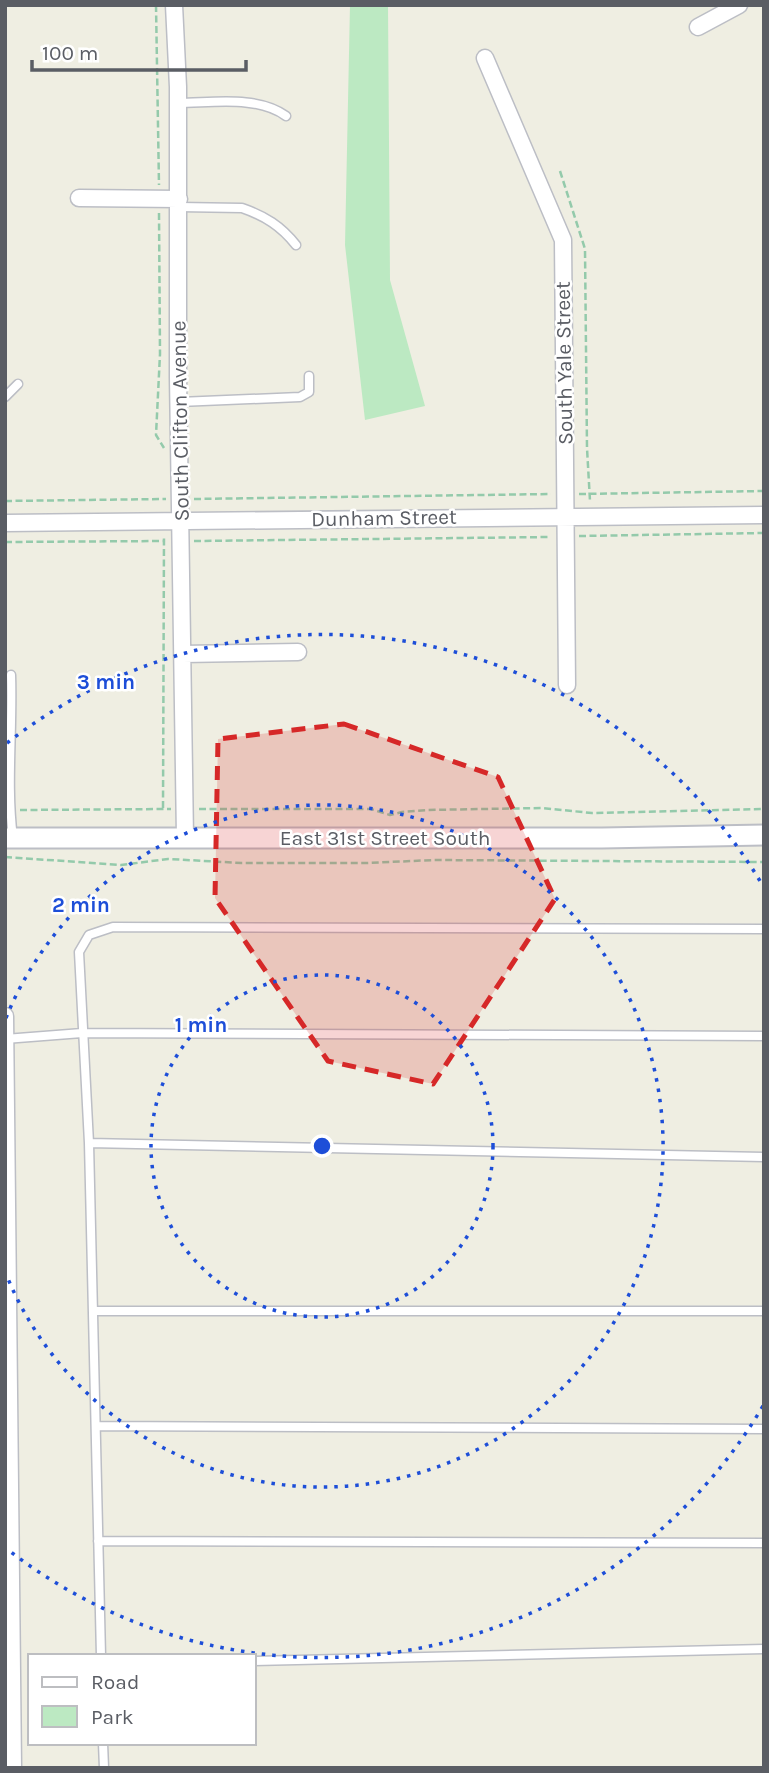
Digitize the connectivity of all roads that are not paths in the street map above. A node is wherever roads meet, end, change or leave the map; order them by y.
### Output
1 (174, 5) edge
2 (739, 5) edge
3 (698, 27) dead end
4 (485, 58) dead end
5 (178, 103) junction
6 (286, 116) dead end
7 (79, 198) dead end
8 (179, 203) junction
9 (296, 245) dead end
10 (309, 376) dead end
11 (18, 384) dead end
12 (5, 397) edge
13 (179, 402) junction
14 (764, 515) edge
15 (566, 516) junction
16 (181, 520) junction
17 (5, 523) edge
18 (298, 652) dead end
19 (183, 654) junction
20 (11, 675) dead end
21 (567, 685) dead end
22 (764, 835) edge
23 (9, 838) edge
24 (185, 838) junction
25 (764, 929) edge
26 (5, 1016) edge
27 (82, 1033) junction
28 (764, 1036) edge
29 (5, 1039) edge
30 (89, 1143) junction
31 (764, 1157) edge
32 (7, 1280) edge
33 (93, 1311) junction
34 (764, 1311) edge
35 (96, 1426) junction
36 (764, 1429) edge
37 (98, 1541) junction
38 (764, 1543) edge
39 (764, 1649) edge
40 (101, 1654) edge
41 (256, 1661) edge
42 (9, 1676) edge
43 (103, 1745) edge
44 (13, 1768) edge
45 (104, 1768) edge

1 - 5 street, South Clifton Avenue
2 - 3 street
4 - 15 street, South Yale Street
5 - 6 lane
5 - 8 street, South Clifton Avenue
7 - 8 street
8 - 9 lane
8 - 13 street, South Clifton Avenue
10 - 13 lane
11 - 12 lane
13 - 16 street, South Clifton Avenue
14 - 15 street, Dunham Street
15 - 16 street, Dunham Street
15 - 21 street, South Yale Street
16 - 17 street, Dunham Street
16 - 19 street, South Clifton Avenue
18 - 19 street
19 - 24 street, South Clifton Avenue
20 - 23 lane
22 - 24 street, East 31st Street South
23 - 24 street, East 31st Street South
25 - 27 lane
26 - 29 street
27 - 28 lane
27 - 29 lane
27 - 30 lane
29 - 32 street
30 - 31 lane
30 - 33 lane
32 - 42 street
33 - 34 lane
33 - 35 lane
35 - 36 lane
35 - 37 lane
37 - 38 lane
37 - 40 lane
39 - 41 lane
42 - 44 street
43 - 45 lane

